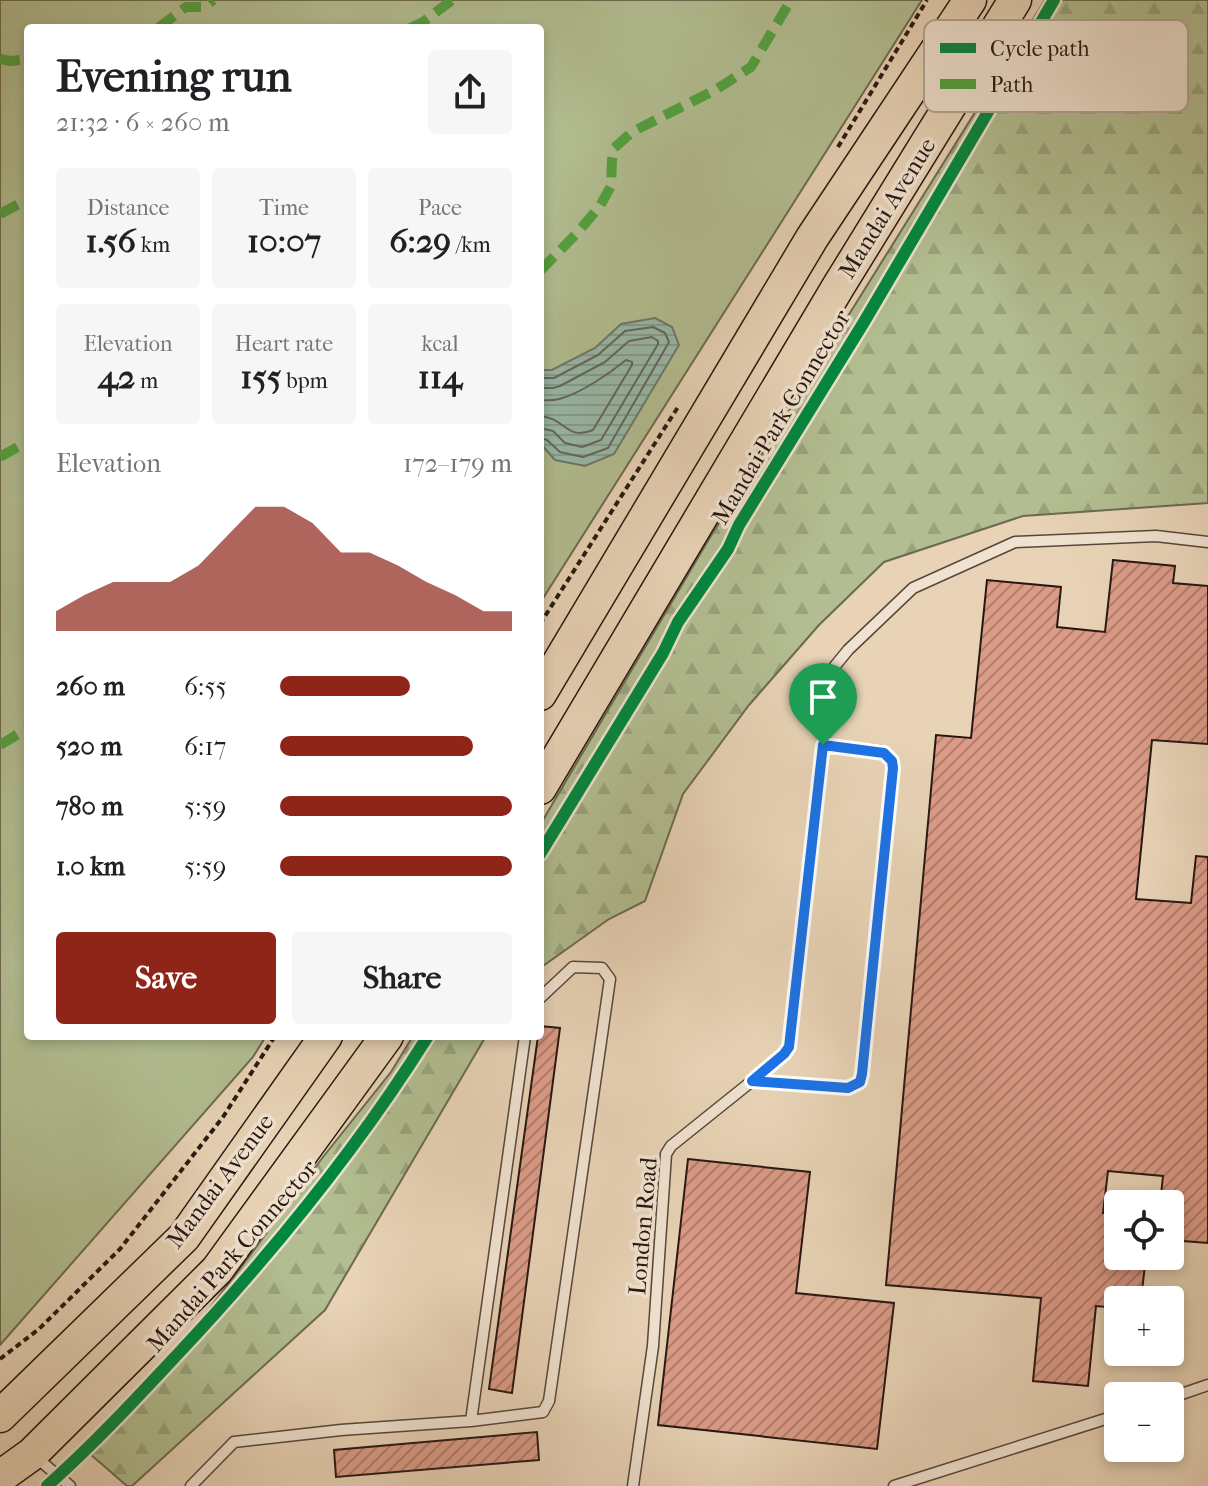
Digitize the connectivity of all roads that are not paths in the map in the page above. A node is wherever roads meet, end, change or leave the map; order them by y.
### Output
1 (970, 0) edge
2 (1015, 0) edge
3 (957, 20) edge
4 (1003, 20) edge
5 (924, 69) edge
6 (946, 112) edge
7 (1208, 542) edge
8 (544, 687) edge
9 (823, 745) junction
10 (544, 781) edge
11 (544, 994) edge
12 (323, 1040) edge
13 (384, 1040) edge
14 (524, 1040) edge
15 (752, 1081) junction
16 (1208, 1385) edge
17 (1184, 1393) edge
18 (0, 1416) edge
19 (1104, 1419) edge
20 (471, 1421) junction
21 (32, 1454) junction
22 (0, 1477) edge
23 (70, 1486) edge
24 (191, 1486) edge
25 (633, 1486) edge
26 (894, 1486) edge

1 - 3 main road, Mandai Avenue
2 - 4 main road, Mandai Avenue
5 - 8 main road, Mandai Avenue
6 - 10 main road, Mandai Avenue
7 - 9 lane, London Road
9 - 15 lane, London Road
9 - 15 lane
11 - 20 lane
12 - 18 main road, Mandai Avenue
13 - 21 main road, Mandai Avenue
14 - 20 lane
15 - 25 lane, London Road
16 - 17 lane
19 - 26 lane
20 - 24 lane
21 - 22 main road, Mandai Avenue
21 - 23 lane

